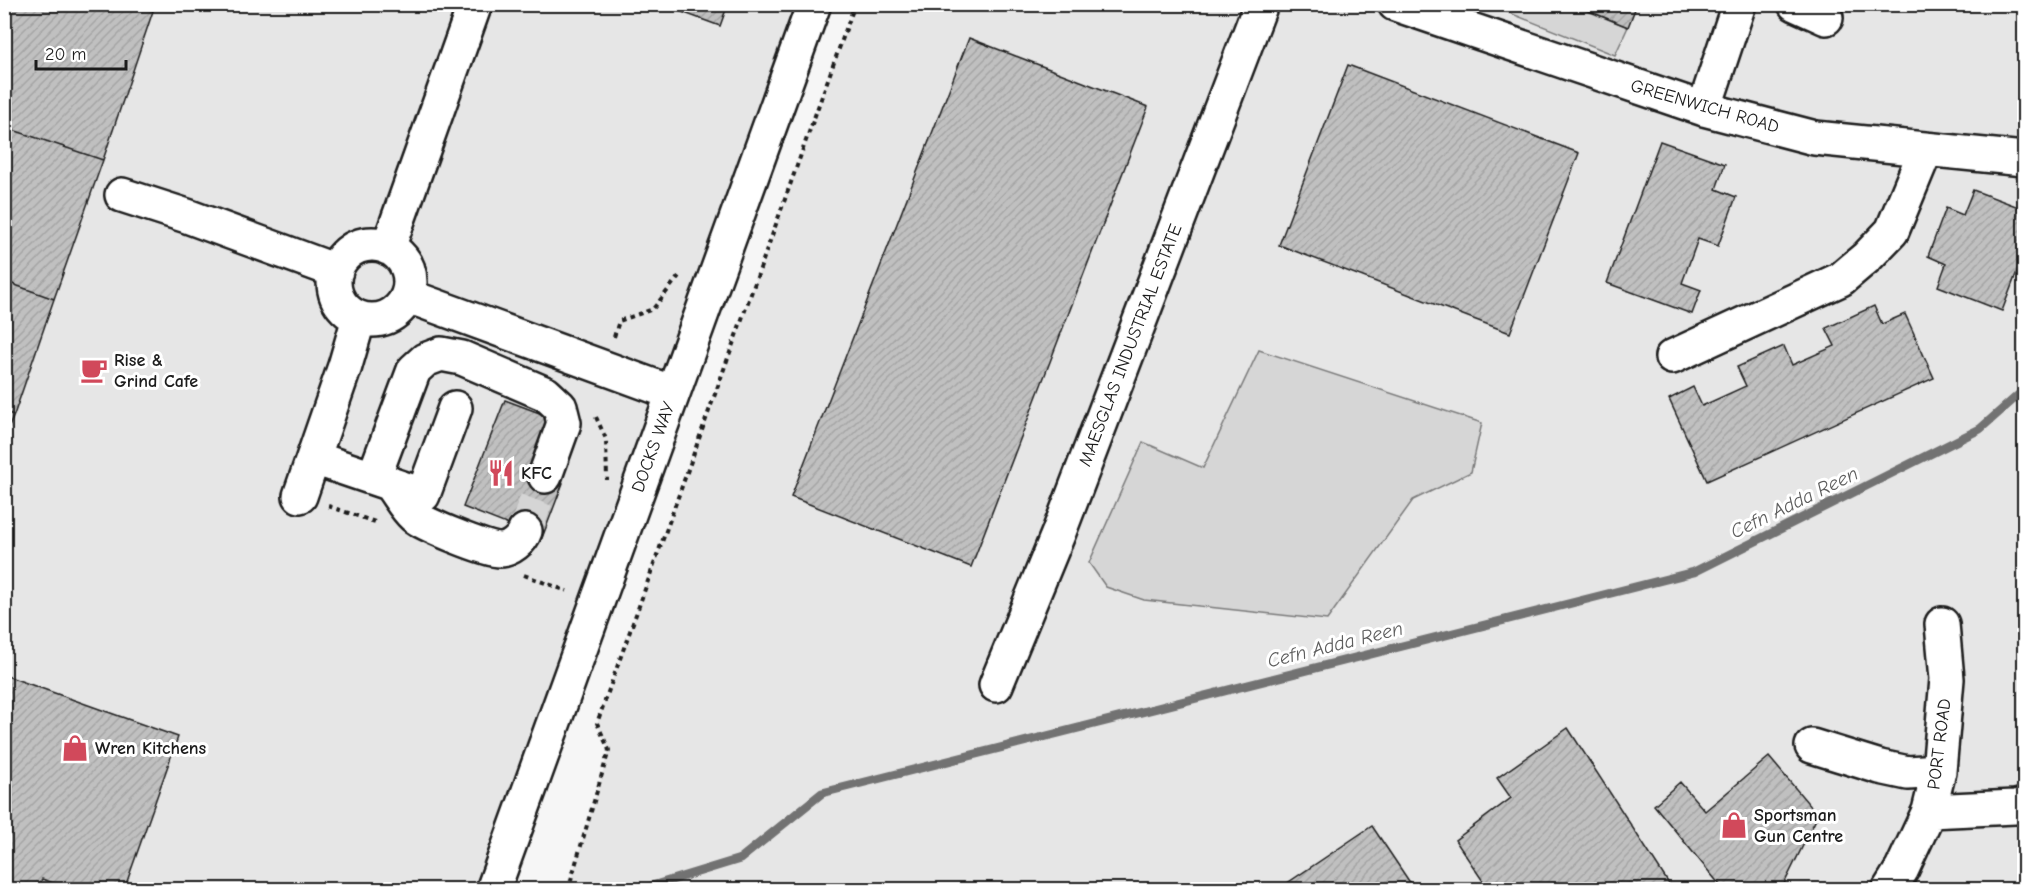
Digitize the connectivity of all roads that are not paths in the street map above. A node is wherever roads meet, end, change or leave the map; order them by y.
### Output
1 (476, 4) edge
2 (814, 4) edge
3 (1261, 4) edge
4 (1395, 4) edge
5 (1739, 4) edge
6 (1795, 4) edge
7 (1826, 18) dead end
8 (1704, 109) junction
9 (1926, 149) junction
10 (2025, 159) edge
11 (122, 195) dead end
12 (388, 248) junction
13 (336, 271) junction
14 (408, 296) junction
15 (359, 318) junction
16 (1672, 357) dead end
17 (673, 393) junction
18 (455, 408) dead end
19 (314, 458) junction
20 (545, 476) tunnel mouth
21 (381, 480) junction
22 (300, 496) dead end
23 (525, 531) tunnel mouth
24 (1942, 624) dead end
25 (996, 685) dead end
26 (1812, 746) dead end
27 (1939, 771) junction
28 (2025, 805) edge
29 (1929, 811) junction
30 (493, 890) edge
31 (1889, 890) edge

1 - 12 street
2 - 17 street, DOCKS WAY
3 - 25 street, MAESGLAS INDUSTRIAL ESTATE
4 - 8 street, GREENWICH ROAD
5 - 8 street
6 - 7 street
8 - 9 street, GREENWICH ROAD
9 - 10 street, GREENWICH ROAD
9 - 16 street
11 - 13 street
12 - 13 street
12 - 14 street
13 - 15 street
14 - 15 street
14 - 17 street
15 - 19 street
17 - 30 street, DOCKS WAY
18 - 21 street
19 - 21 street
19 - 22 street
20 - 21 street
21 - 23 street
24 - 27 street, PORT ROAD
26 - 27 street
27 - 29 street, PORT ROAD
28 - 29 street
29 - 31 street, PORT ROAD

